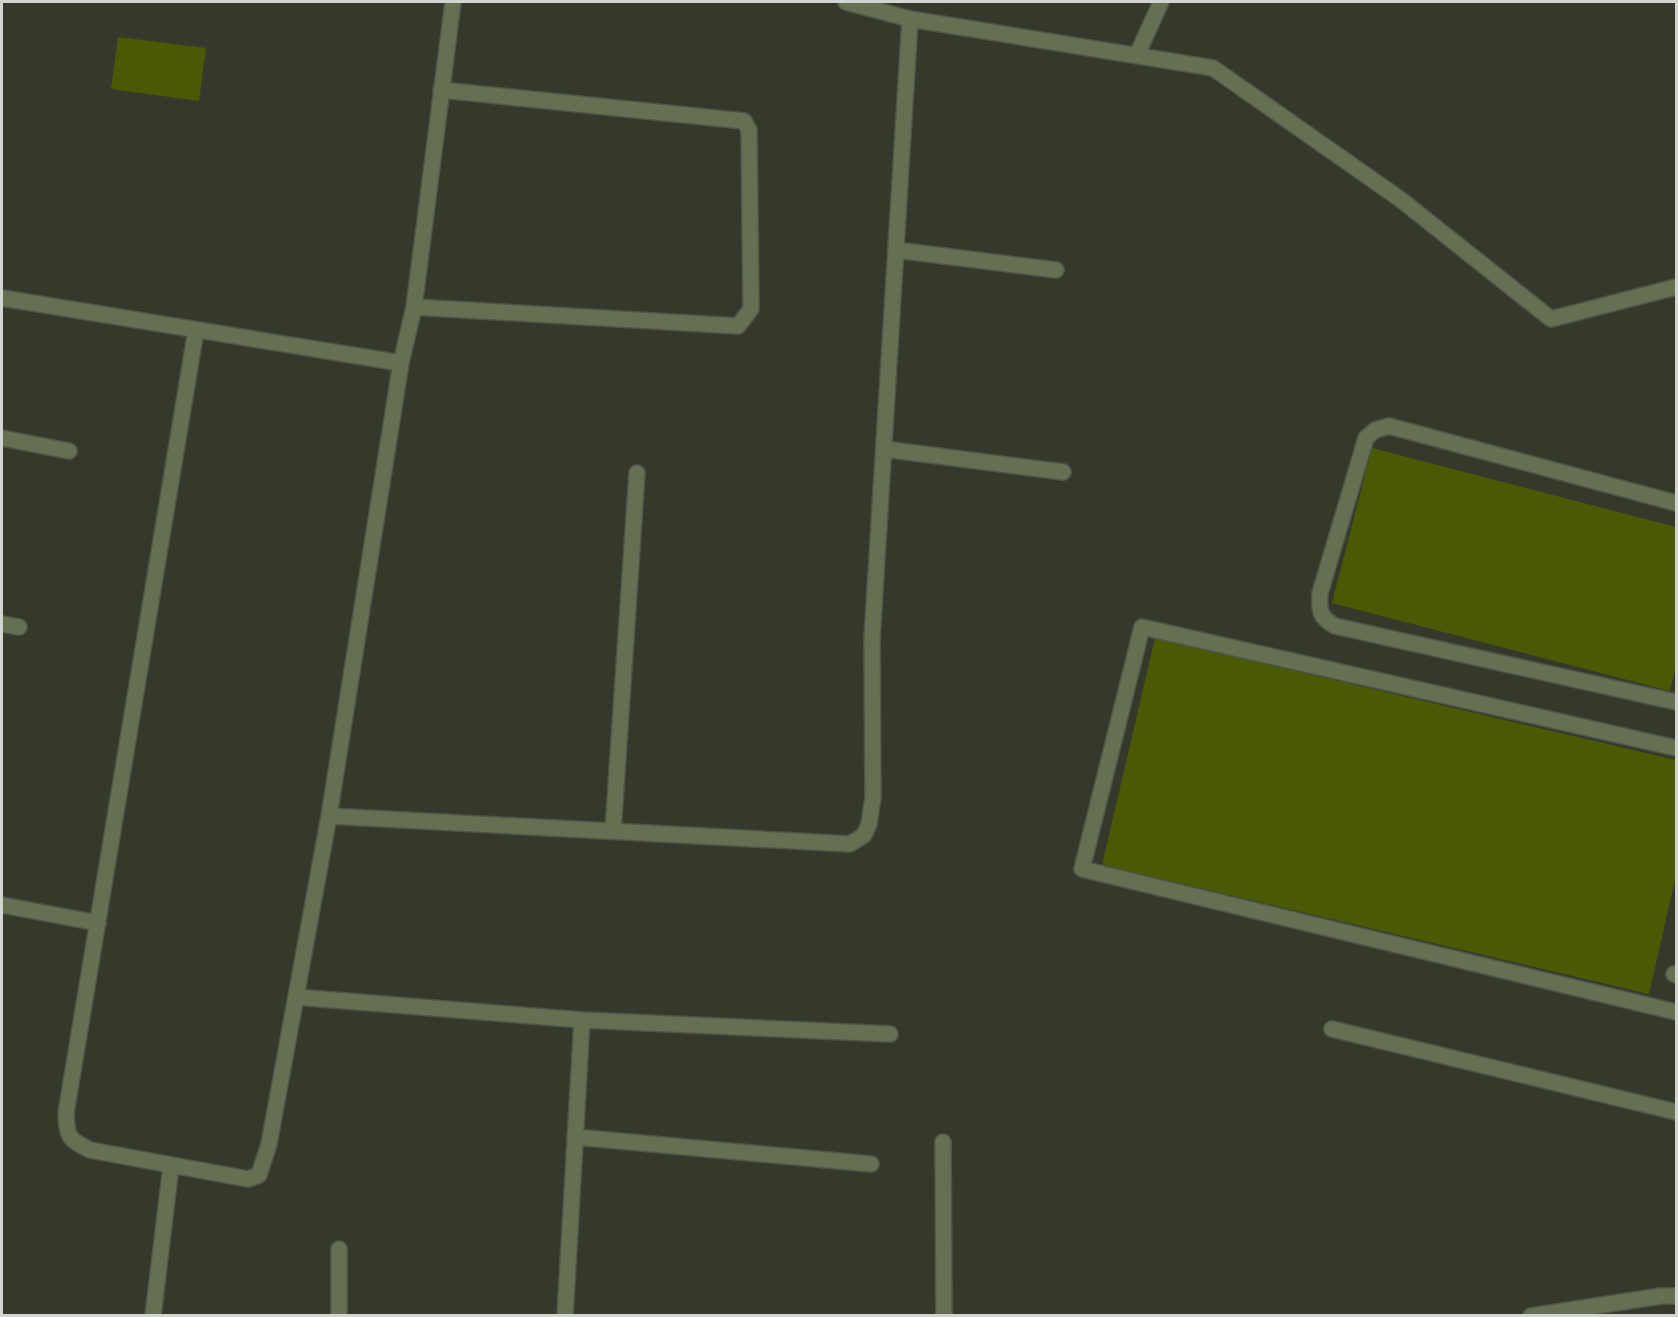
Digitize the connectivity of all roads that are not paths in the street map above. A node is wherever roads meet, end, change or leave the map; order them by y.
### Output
1 (453, 2) edge
2 (846, 2) edge
3 (1161, 2) edge
4 (910, 19) junction
5 (1137, 55) junction
6 (441, 90) junction
7 (896, 250) junction
8 (1056, 270) dead end
9 (1677, 287) edge
10 (2, 298) edge
11 (414, 308) junction
12 (196, 330) junction
13 (401, 363) junction
14 (2, 438) edge
15 (884, 449) junction
16 (69, 451) dead end
17 (1063, 472) dead end
18 (637, 473) dead end
19 (1677, 503) edge
20 (2, 624) edge
21 (19, 627) dead end
22 (1677, 702) edge
23 (1677, 748) edge
24 (329, 816) junction
25 (613, 831) junction
26 (2, 905) edge
27 (98, 923) junction
28 (296, 997) junction
29 (1677, 1012) edge
30 (582, 1020) junction
31 (1332, 1029) dead end
32 (890, 1034) dead end
33 (1677, 1112) edge
34 (575, 1137) junction
35 (943, 1142) dead end
36 (871, 1164) dead end
37 (171, 1166) junction
38 (339, 1249) dead end
39 (1677, 1296) edge
40 (153, 1316) edge
41 (339, 1316) edge
42 (565, 1316) edge
43 (944, 1316) edge
44 (1531, 1316) edge

1 - 6 street
2 - 4 street
3 - 5 street
4 - 5 street
4 - 7 street
5 - 9 street
6 - 11 street
6 - 11 street
7 - 8 street
7 - 15 street
10 - 12 street
11 - 13 street
12 - 13 street
12 - 27 street
13 - 24 street
14 - 16 street
15 - 17 street
15 - 25 street
18 - 25 street
19 - 22 street
20 - 21 street
23 - 29 street
24 - 25 street
24 - 28 street
26 - 27 street
27 - 37 street
28 - 30 street
28 - 37 street
30 - 32 street
30 - 34 street
31 - 33 street
34 - 36 street
34 - 42 street
35 - 43 street
37 - 40 street
38 - 41 street
39 - 44 street

